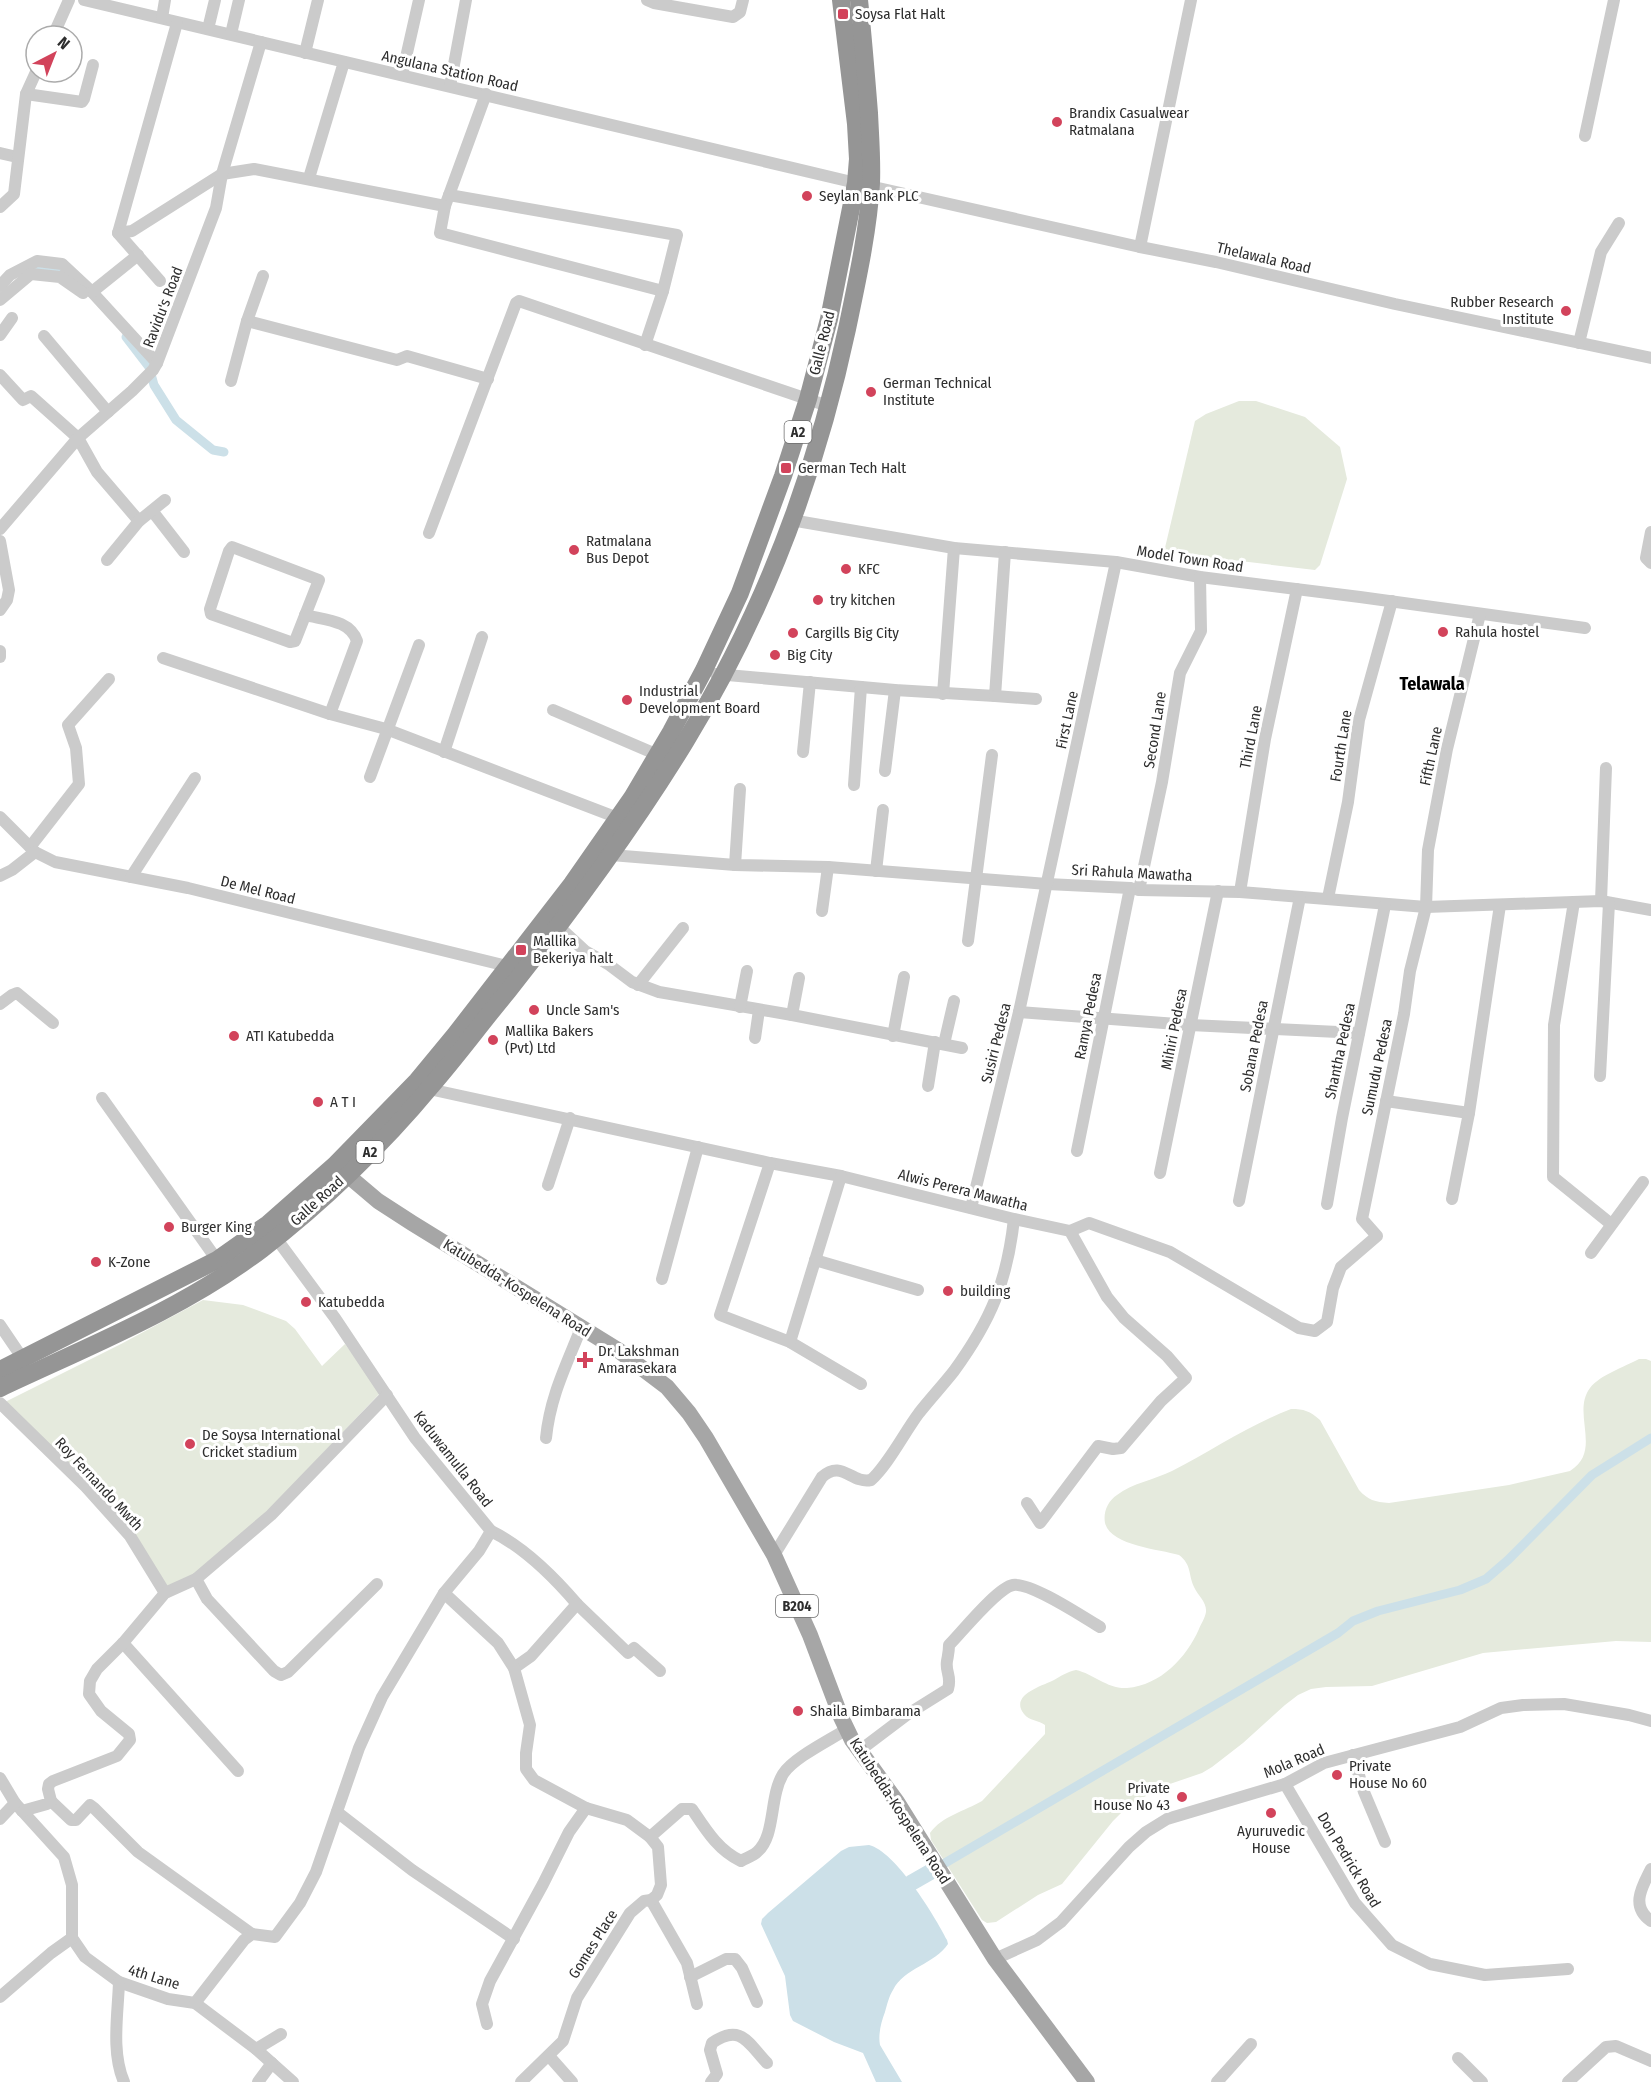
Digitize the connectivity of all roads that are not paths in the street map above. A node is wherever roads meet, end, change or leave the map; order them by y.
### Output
1 (69, 0) edge
2 (84, 0) edge
3 (165, 0) edge
4 (215, 0) edge
5 (239, 0) edge
6 (318, 0) edge
7 (420, 0) edge
8 (466, 0) edge
9 (647, 0) edge
10 (744, 0) edge
11 (841, 0) edge
12 (859, 0) edge
13 (1191, 0) edge
14 (1614, 0) edge
15 (133, 6) edge
16 (162, 18) junction
17 (177, 23) junction
18 (58, 24) edge
19 (208, 29) junction
20 (231, 34) junction
21 (261, 42) junction
22 (305, 53) junction
23 (344, 62) junction
24 (93, 65) dead end
25 (402, 75) junction
26 (31, 84) edge
27 (450, 86) junction
28 (26, 94) junction
29 (486, 94) junction
30 (1585, 136) dead end
31 (0, 153) edge
32 (17, 157) junction
33 (222, 174) junction
34 (309, 178) junction
35 (863, 184) junction
36 (447, 200) junction
37 (0, 207) edge
38 (1619, 223) dead end
39 (118, 233) junction
40 (1140, 247) junction
41 (138, 255) junction
42 (263, 276) dead end
43 (160, 280) dead end
44 (0, 286) edge
45 (663, 291) junction
46 (92, 292) junction
47 (0, 300) edge
48 (12, 318) dead end
49 (247, 321) junction
50 (119, 324) junction
51 (0, 335) edge
52 (44, 336) dead end
53 (1580, 343) junction
54 (645, 345) junction
55 (1651, 358) edge
56 (151, 370) junction
57 (0, 375) edge
58 (488, 379) junction
59 (231, 381) dead end
60 (808, 399) junction
61 (828, 406) junction
62 (108, 412) junction
63 (78, 438) junction
64 (165, 500) dead end
65 (153, 512) junction
66 (2, 520) edge
67 (791, 520) junction
68 (139, 521) junction
69 (1651, 532) edge
70 (429, 533) dead end
71 (0, 541) edge
72 (954, 548) junction
73 (184, 552) dead end
74 (1005, 552) junction
75 (107, 560) dead end
76 (1116, 562) junction
77 (1651, 563) edge
78 (1200, 578) junction
79 (1297, 589) junction
80 (1392, 601) junction
81 (0, 610) edge
82 (1480, 614) junction
83 (305, 615) junction
84 (1585, 628) dead end
85 (482, 637) dead end
86 (419, 645) dead end
87 (0, 651) edge
88 (0, 657) edge
89 (163, 658) dead end
90 (713, 673) junction
91 (109, 679) dead end
92 (810, 682) junction
93 (861, 687) junction
94 (895, 690) junction
95 (943, 694) junction
96 (995, 696) junction
97 (1036, 699) dead end
98 (553, 710) dead end
99 (330, 714) junction
100 (386, 729) junction
101 (444, 752) junction
102 (803, 753) dead end
103 (658, 755) junction
104 (992, 756) dead end
105 (1606, 768) dead end
106 (885, 771) dead end
107 (370, 777) dead end
108 (195, 778) dead end
109 (854, 785) dead end
110 (740, 789) dead end
111 (883, 810) dead end
112 (0, 818) edge
113 (618, 818) junction
114 (32, 849) junction
115 (610, 855) junction
116 (735, 865) junction
117 (828, 867) junction
118 (876, 871) junction
119 (0, 876) edge
120 (131, 877) junction
121 (975, 879) junction
122 (1047, 884) junction
123 (1134, 889) junction
124 (1218, 891) junction
125 (1240, 892) junction
126 (1300, 897) junction
127 (1328, 898) junction
128 (1574, 902) junction
129 (1605, 902) junction
130 (1385, 905) junction
131 (1500, 905) junction
132 (1425, 907) junction
133 (822, 910) dead end
134 (1651, 910) edge
135 (558, 926) junction
136 (683, 928) dead end
137 (968, 940) dead end
138 (513, 971) junction
139 (747, 971) dead end
140 (904, 977) dead end
141 (799, 978) dead end
142 (638, 985) junction
143 (954, 1001) dead end
144 (0, 1004) edge
145 (740, 1007) junction
146 (759, 1010) junction
147 (1019, 1012) junction
148 (792, 1015) junction
149 (1103, 1018) junction
150 (53, 1023) dead end
151 (1190, 1025) junction
152 (1273, 1029) junction
153 (1359, 1033) junction
154 (893, 1036) junction
155 (755, 1038) dead end
156 (939, 1043) junction
157 (962, 1048) dead end
158 (1600, 1076) dead end
159 (928, 1086) dead end
160 (429, 1089) junction
161 (102, 1098) dead end
162 (1386, 1101) junction
163 (1468, 1113) junction
164 (570, 1118) junction
165 (698, 1147) junction
166 (1077, 1151) dead end
167 (770, 1163) junction
168 (341, 1170) junction
169 (1160, 1173) dead end
170 (841, 1176) junction
171 (1643, 1182) dead end
172 (548, 1185) dead end
173 (1452, 1199) dead end
174 (1239, 1202) dead end
175 (1327, 1204) dead end
176 (971, 1208) junction
177 (1014, 1219) junction
178 (1611, 1224) junction
179 (1070, 1231) junction
180 (276, 1238) junction
181 (1591, 1253) dead end
182 (217, 1260) junction
183 (815, 1260) junction
184 (662, 1279) dead end
185 (918, 1290) dead end
186 (0, 1325) edge
187 (581, 1328) junction
188 (789, 1342) junction
189 (10, 1367) edge
190 (861, 1384) dead end
191 (0, 1388) edge
192 (387, 1395) junction
193 (0, 1403) edge
194 (546, 1438) dead end
195 (1027, 1503) dead end
196 (491, 1531) junction
197 (774, 1555) junction
198 (196, 1580) junction
199 (377, 1584) dead end
200 (165, 1593) junction
201 (444, 1593) junction
202 (577, 1604) junction
203 (1100, 1627) dead end
204 (123, 1643) junction
205 (514, 1668) junction
206 (660, 1671) dead end
207 (1651, 1721) edge
208 (847, 1729) junction
209 (859, 1751) junction
210 (1353, 1755) junction
211 (237, 1771) dead end
212 (0, 1778) edge
213 (1285, 1784) junction
214 (51, 1801) junction
215 (18, 1807) junction
216 (586, 1808) junction
217 (337, 1812) junction
218 (0, 1820) edge
219 (650, 1837) junction
220 (1385, 1842) dead end
221 (1651, 1869) edge
222 (651, 1900) junction
223 (1651, 1921) edge
224 (252, 1934) junction
225 (72, 1938) junction
226 (514, 1939) junction
227 (995, 1959) junction
228 (1568, 1969) dead end
229 (690, 1977) junction
230 (119, 1982) junction
231 (0, 1997) edge
232 (757, 2002) dead end
233 (195, 2003) junction
234 (697, 2004) dead end
235 (487, 2024) dead end
236 (281, 2034) dead end
237 (1251, 2044) dead end
238 (256, 2049) junction
239 (549, 2056) junction
240 (1458, 2058) dead end
241 (1651, 2061) edge
242 (272, 2063) junction
243 (767, 2063) dead end
244 (124, 2082) edge
245 (258, 2082) edge
246 (293, 2082) edge
247 (521, 2082) edge
248 (572, 2082) edge
249 (711, 2082) edge
250 (1087, 2082) edge
251 (1217, 2082) edge
252 (1482, 2082) edge
253 (1568, 2082) edge

1 - 18 street
2 - 15 street, Angulana Station Road
3 - 16 street
4 - 19 street
5 - 20 street
6 - 22 street
7 - 25 street
8 - 27 street
9 - 10 street
11 - 35 highway, Galle Road / A2
12 - 35 highway, Galle Road / A2
13 - 40 street
14 - 30 street
15 - 16 street, Angulana Station Road
16 - 17 street, Angulana Station Road
17 - 19 street, Angulana Station Road
17 - 39 street
19 - 20 street, Angulana Station Road
20 - 21 street, Angulana Station Road
21 - 22 street, Angulana Station Road
21 - 33 street, Ravidu's Road
22 - 23 street, Angulana Station Road
23 - 25 street, Angulana Station Road
23 - 34 street
24 - 28 street
25 - 27 street, Angulana Station Road
26 - 28 street
27 - 29 street, Angulana Station Road
28 - 32 street
29 - 35 street, Angulana Station Road
29 - 36 street
31 - 32 street
32 - 37 street
33 - 34 street
33 - 39 street
33 - 56 street, Ravidu's Road
34 - 36 street
35 - 40 street, Thelawala Road
35 - 60 highway, Galle Road / A2
35 - 61 highway, Galle Road / A2
36 - 45 street
36 - 45 street
38 - 53 street
39 - 41 street
40 - 53 street, Thelawala Road
41 - 43 street
41 - 46 street
42 - 49 street
44 - 46 street
45 - 54 street
46 - 50 street
47 - 50 street
48 - 51 street
49 - 58 street
49 - 59 street
50 - 56 street
52 - 62 street
53 - 55 street, Thelawala Road
54 - 58 street
54 - 60 street
56 - 62 street, Ravidu's Road
57 - 63 street
58 - 70 street
60 - 61 street
60 - 90 highway, Galle Road / A2
61 - 67 highway, Galle Road / A2
62 - 63 street, Ravidu's Road
63 - 66 street, Ravidu's Road
63 - 68 street
64 - 65 street
65 - 68 street
65 - 73 street
67 - 72 street, Model Town Road
67 - 90 highway, Galle Road / A2
68 - 75 street
69 - 77 street
71 - 81 street
72 - 74 street, Model Town Road
72 - 95 street
74 - 76 street, Model Town Road
74 - 96 street
76 - 78 street, Model Town Road
76 - 122 street, First Lane
78 - 79 street, Model Town Road
78 - 123 street, Second Lane
79 - 80 street, Model Town Road
79 - 125 street, Third Lane
80 - 82 street, Model Town Road
80 - 127 street, Fourth Lane
82 - 84 street, Model Town Road
82 - 132 street, Fifth Lane
83 - 83 street
83 - 99 street
85 - 101 street
86 - 100 street
87 - 88 street
89 - 99 street
90 - 92 street
90 - 103 highway, A2
90 - 115 highway, Galle Road / A2
91 - 114 street
92 - 93 street
92 - 102 street
93 - 94 street
93 - 109 street
94 - 95 street
94 - 106 street
95 - 96 street
96 - 97 street
98 - 103 street
99 - 100 street
100 - 101 street
100 - 107 street
101 - 113 street
103 - 113 highway, A2
104 - 121 street
105 - 129 street
108 - 120 street
110 - 116 street
111 - 118 street
112 - 114 street, De Mel Road
113 - 138 highway, A2
114 - 119 street
114 - 120 street, De Mel Road
115 - 116 street, Sri Rahula Mawatha
115 - 135 highway, Galle Road / A2
116 - 117 street, Sri Rahula Mawatha
117 - 118 street, Sri Rahula Mawatha
117 - 133 street
118 - 121 street, Sri Rahula Mawatha
120 - 138 street, De Mel Road
121 - 122 street, Sri Rahula Mawatha
121 - 137 street
122 - 123 street, Sri Rahula Mawatha
122 - 147 street, Susiri Pedesa
123 - 124 street, Sri Rahula Mawatha
123 - 149 street, Ramya Pedesa
124 - 125 street, Sri Rahula Mawatha
124 - 151 street, Mihiri Pedesa
125 - 126 street, Sri Rahula Mawatha
126 - 127 street, Sri Rahula Mawatha
126 - 152 street, Sobana Pedesa
127 - 130 street, Sri Rahula Mawatha
128 - 129 street, Sri Rahula Mawatha
128 - 131 street, Sri Rahula Mawatha
128 - 178 street
129 - 134 street, Sri Rahula Mawatha
129 - 158 street
130 - 132 street, Sri Rahula Mawatha
130 - 153 street, Shantha Pedesa
131 - 132 street, Sri Rahula Mawatha
131 - 163 street
132 - 162 street, Sumudu Pedesa
135 - 138 highway, Galle Road / A2
135 - 142 street
136 - 142 street
138 - 160 highway, Galle Road / A2
138 - 168 highway, A2
139 - 145 street
140 - 154 street
141 - 148 street
142 - 145 street
143 - 156 street
144 - 150 street
145 - 146 street
146 - 148 street
146 - 155 street
147 - 149 street
147 - 176 street, Susiri Pedesa
148 - 154 street
149 - 151 street
149 - 166 street, Ramya Pedesa
151 - 152 street
151 - 169 street, Mihiri Pedesa
152 - 153 street
152 - 174 street, Sobana Pedesa
153 - 175 street, Shantha Pedesa
154 - 156 street
156 - 157 street
156 - 159 street
160 - 164 street, Alwis Perera Mawatha
160 - 168 highway, Galle Road / A2
161 - 182 street
162 - 163 street
162 - 179 street, Sumudu Pedesa
163 - 173 street
164 - 165 street, Alwis Perera Mawatha
164 - 172 street
165 - 167 street, Alwis Perera Mawatha
165 - 184 street
167 - 170 street, Alwis Perera Mawatha
167 - 188 street
168 - 180 highway, Galle Road / A2
168 - 182 highway, Galle Road / A2
168 - 187 main road, Katubedda-Kospelena Road / B204
170 - 176 street, Alwis Perera Mawatha
170 - 183 street
171 - 178 street
176 - 177 street, Alwis Perera Mawatha
177 - 179 street, Alwis Perera Mawatha
177 - 197 street
178 - 181 street
179 - 195 street
180 - 189 highway, Galle Road / A2
180 - 192 street, Kaduwamulla Road
182 - 189 highway, Galle Road / A2
183 - 185 street
183 - 188 street
186 - 189 street
187 - 194 street
187 - 197 main road, Katubedda-Kospelena Road / B204
188 - 190 street
189 - 191 highway, Galle Road / A2
192 - 196 street, Kaduwamulla Road
192 - 198 street
193 - 200 street, Roy Fernando Mwth
196 - 201 street
196 - 202 street, Kaduwamulla Road
197 - 208 main road, Katubedda-Kospelena Road / B204
198 - 199 street
198 - 200 street
200 - 204 street
201 - 205 street
201 - 217 street
202 - 205 street
202 - 206 street, Kaduwamulla Road
203 - 209 street
204 - 211 street
204 - 214 street
205 - 216 street
207 - 210 street, Mola Road
208 - 209 main road, Katubedda-Kospelena Road / B204
208 - 219 street
209 - 227 main road, Katubedda-Kospelena Road / B204
210 - 213 street, Mola Road
210 - 220 street
212 - 215 street
213 - 227 street, Mola Road
213 - 228 street, Don Pedrick Road
214 - 215 street
214 - 224 street
215 - 218 street
215 - 225 street
216 - 219 street
216 - 226 street
217 - 224 street
217 - 226 street
219 - 222 street
221 - 223 street
222 - 229 street
222 - 239 street, Gomes Place
224 - 233 street
225 - 230 street, 4th Lane
225 - 231 street
226 - 235 street
227 - 250 main road, Katubedda-Kospelena Road / B204
229 - 232 street
229 - 234 street
230 - 233 street, 4th Lane
230 - 244 street
233 - 238 street, 4th Lane
236 - 238 street
237 - 251 street
238 - 242 street, 4th Lane
239 - 247 street, Gomes Place
239 - 248 street
240 - 252 street
241 - 253 street
242 - 245 street
242 - 246 street, 4th Lane
243 - 249 street

